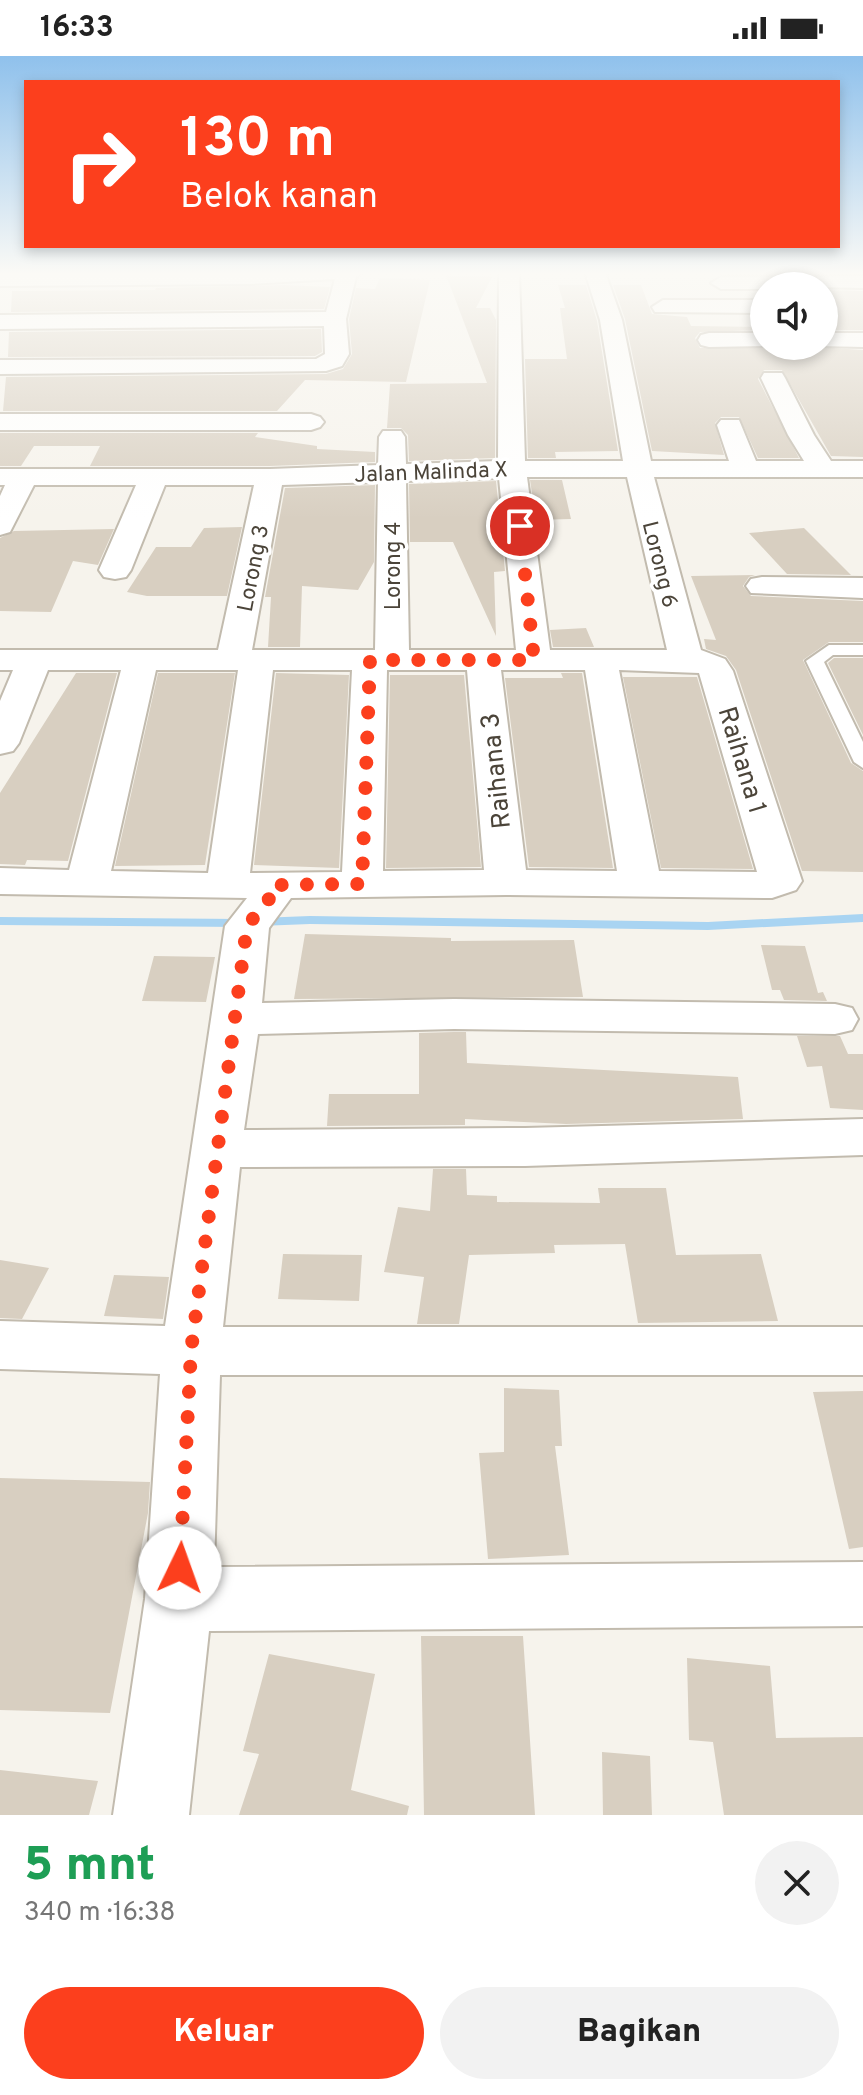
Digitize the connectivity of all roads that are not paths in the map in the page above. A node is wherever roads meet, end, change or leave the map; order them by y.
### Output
1 (336, 354) edge
2 (510, 354) edge
3 (624, 354) edge
4 (0, 366) edge
5 (773, 378) dead end
6 (0, 422) edge
7 (311, 422) dead end
8 (730, 425) dead end
9 (392, 437) dead end
10 (639, 468) junction
11 (745, 468) junction
12 (512, 469) junction
13 (823, 469) junction
14 (863, 469) edge
15 (391, 472) junction
16 (12, 477) edge
17 (154, 477) junction
18 (270, 477) junction
19 (0, 526) edge
20 (115, 570) dead end
21 (762, 586) dead end
22 (863, 588) edge
23 (863, 650) edge
24 (141, 659) junction
25 (245, 659) junction
26 (600, 659) junction
27 (687, 659) junction
28 (17, 660) edge
29 (381, 660) junction
30 (483, 660) junction
31 (534, 660) junction
32 (0, 743) edge
33 (863, 762) edge
34 (0, 881) edge
35 (506, 882) junction
36 (87, 883) junction
37 (640, 883) junction
38 (362, 884) junction
39 (254, 899) junction
40 (237, 1019) junction
41 (835, 1019) dead end
42 (863, 1137) edge
43 (218, 1149) junction
44 (0, 1345) edge
45 (191, 1351) junction
46 (863, 1351) edge
47 (863, 1594) edge
48 (179, 1599) junction
49 (151, 1815) edge

1 - 4 street
2 - 12 street
3 - 10 street, Lorong 6
5 - 13 street
6 - 7 street
8 - 11 street
9 - 15 street, Lorong 4
10 - 11 street, Jalan Malinda X
10 - 12 street, Jalan Malinda X
10 - 27 street, Lorong 6
11 - 13 street, Jalan Malinda X
12 - 15 street, Jalan Malinda X
12 - 31 street
13 - 14 street, Jalan Malinda X
15 - 18 street, Jalan Malinda X
15 - 29 street, Lorong 4
16 - 17 street, Jalan Malinda X
16 - 19 street
17 - 18 street, Jalan Malinda X
17 - 20 street
18 - 25 street, Lorong 3
21 - 22 street
23 - 33 lane
24 - 25 street
24 - 28 street
24 - 36 street
25 - 29 street
25 - 39 street, Lorong 3
26 - 27 street
26 - 31 street
26 - 37 street
27 - 37 street, Raihana 1
28 - 32 street
29 - 30 street
29 - 38 street, Lorong 4
30 - 31 street
30 - 35 street, Raihana 3
34 - 36 street
35 - 37 street
35 - 38 street
36 - 39 street
38 - 39 street
39 - 40 street, Lorong 3
40 - 41 street
40 - 43 street, Lorong 3
42 - 43 street
43 - 45 street, Lorong 3
44 - 45 street
45 - 46 street
45 - 48 street, Lorong 3
47 - 48 street
48 - 49 street, Lorong 3

